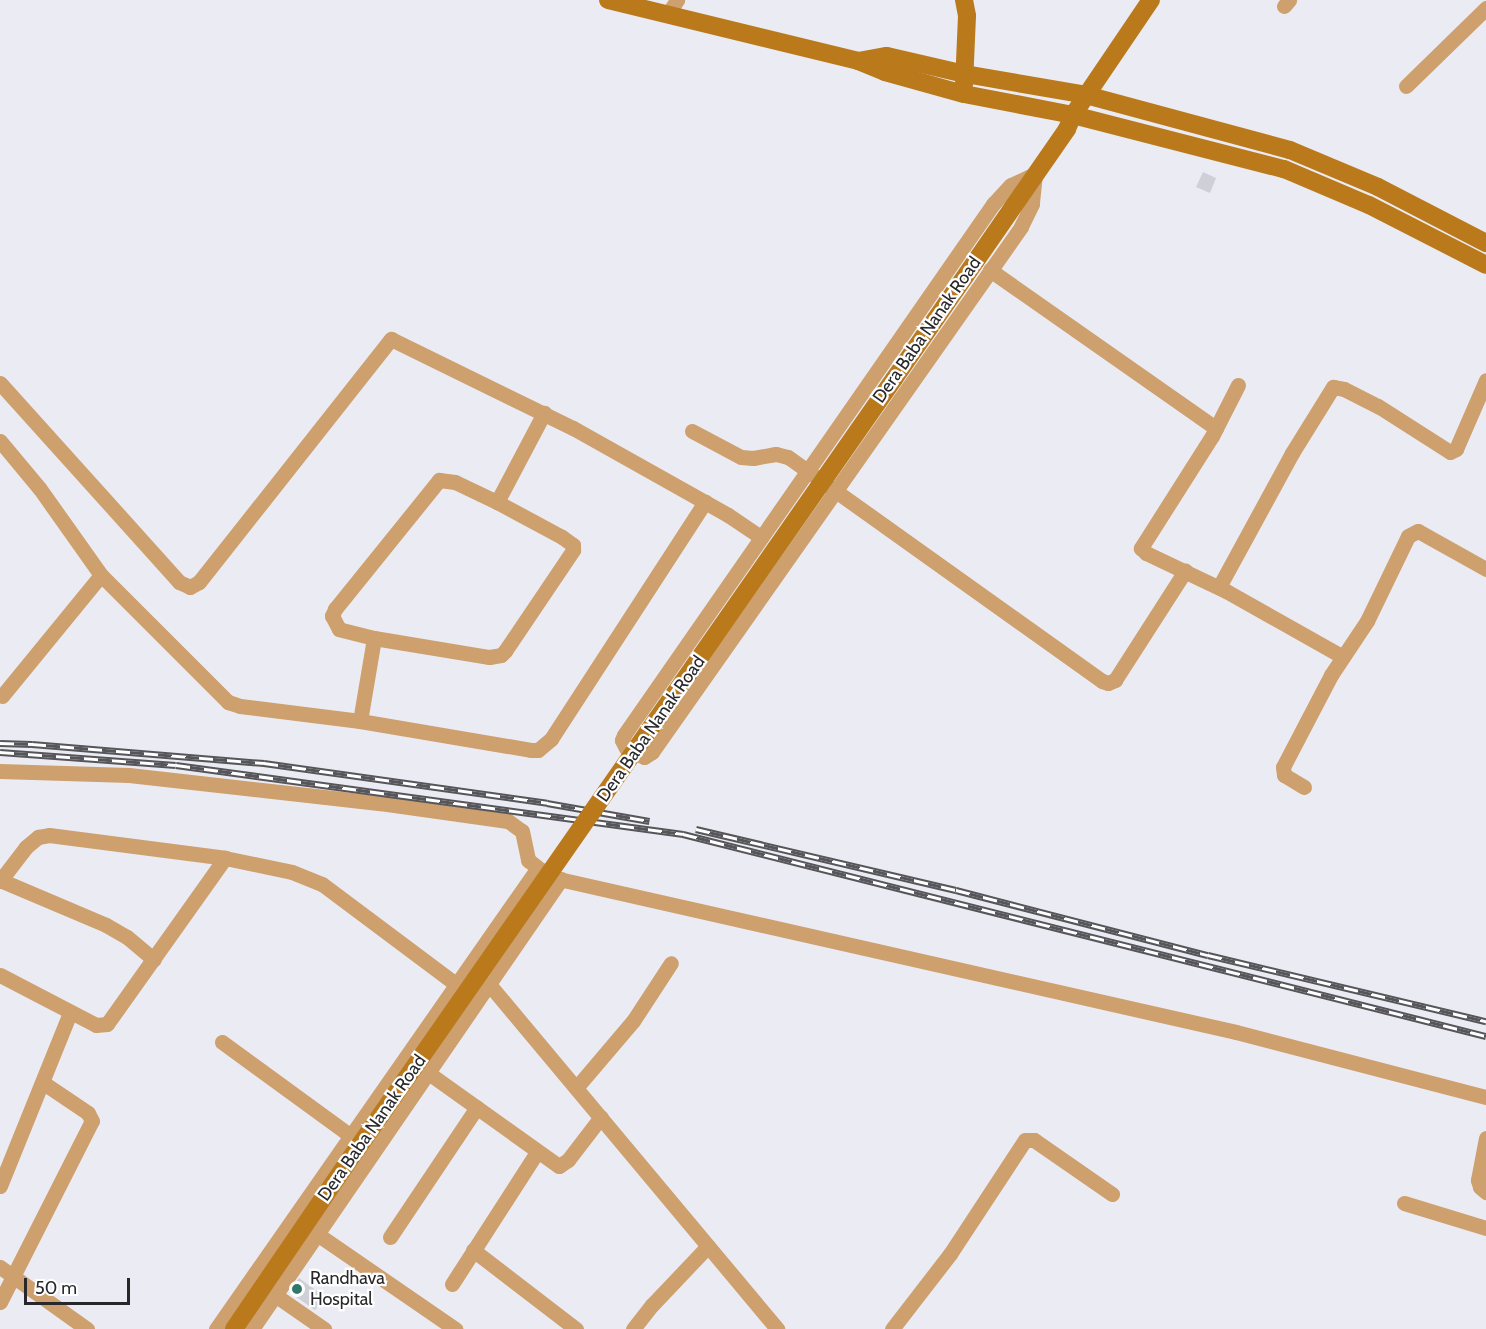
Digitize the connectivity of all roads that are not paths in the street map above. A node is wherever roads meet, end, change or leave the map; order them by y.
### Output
1 (608, 0) edge
2 (964, 0) edge
3 (1151, 0) edge
4 (1163, 0) edge
5 (1486, 8) edge
6 (858, 61) junction
7 (965, 74) junction
8 (1406, 86) dead end
9 (964, 94) junction
10 (1091, 97) junction
11 (1074, 120) junction
12 (1035, 174) junction
13 (1486, 243) edge
14 (1486, 265) edge
15 (990, 270) junction
16 (1486, 380) edge
17 (0, 383) edge
18 (1238, 385) dead end
19 (544, 414) junction
20 (1216, 428) junction
21 (692, 431) dead end
22 (0, 441) edge
23 (808, 471) junction
24 (836, 490) junction
25 (497, 502) junction
26 (705, 502) junction
27 (761, 537) junction
28 (1486, 569) edge
29 (1185, 571) junction
30 (100, 575) junction
31 (1219, 587) junction
32 (374, 638) junction
33 (1343, 657) junction
34 (2, 696) dead end
35 (360, 722) junction
36 (0, 771) edge
37 (1304, 787) dead end
38 (225, 858) junction
39 (537, 869) junction
40 (561, 879) junction
41 (0, 880) edge
42 (154, 960) junction
43 (672, 963) dead end
44 (472, 964) junction
45 (0, 975) edge
46 (488, 983) junction
47 (457, 985) junction
48 (70, 1013) junction
49 (222, 1041) dead end
50 (427, 1072) junction
51 (42, 1082) junction
52 (576, 1088) junction
53 (1486, 1097) edge
54 (477, 1107) junction
55 (601, 1117) junction
56 (351, 1136) junction
57 (1486, 1138) edge
58 (537, 1152) junction
59 (0, 1186) edge
60 (1486, 1192) edge
61 (1112, 1194) dead end
62 (1404, 1203) dead end
63 (1486, 1228) edge
64 (317, 1234) junction
65 (390, 1237) dead end
66 (708, 1246) junction
67 (473, 1250) junction
68 (0, 1267) edge
69 (14, 1276) junction
70 (452, 1284) dead end
71 (275, 1295) junction
72 (0, 1302) edge
73 (87, 1329) edge
74 (216, 1329) edge
75 (234, 1329) edge
76 (252, 1329) edge
77 (324, 1329) edge
78 (455, 1329) edge
79 (576, 1329) edge
80 (633, 1329) edge
81 (777, 1329) edge
82 (892, 1329) edge

1 - 6 main road
2 - 7 main road
3 - 10 main road
4 - 10 main road
5 - 8 street
6 - 7 main road
6 - 9 main road
7 - 9 main road
7 - 10 main road
9 - 11 main road
10 - 11 main road, Dera Baba Nanak Road
10 - 13 main road
11 - 12 main road, Dera Baba Nanak Road
11 - 14 main road
12 - 15 street
12 - 23 street
12 - 75 main road, Dera Baba Nanak Road, bridge
15 - 20 street
15 - 24 street
16 - 31 street
17 - 19 street
18 - 20 street
19 - 25 street
19 - 26 street
20 - 29 street
21 - 23 street
22 - 30 street
23 - 24 street
23 - 27 street
24 - 27 street
24 - 29 street
25 - 32 street
25 - 32 street
26 - 27 street
26 - 35 street
28 - 33 street
29 - 31 street
30 - 34 street
30 - 35 street
31 - 33 street
32 - 35 street
33 - 37 street
36 - 39 street
38 - 41 street
38 - 42 street
38 - 47 street
39 - 40 street
39 - 44 street
40 - 46 street
40 - 53 street
41 - 42 street
42 - 48 street
43 - 52 street
44 - 46 street
44 - 47 street
45 - 48 street
46 - 50 street
46 - 52 street
47 - 56 street
48 - 51 street
49 - 56 street
50 - 54 street
50 - 64 street
51 - 59 street
51 - 69 street
52 - 55 street
54 - 58 street
54 - 65 street
55 - 58 street
55 - 66 street
56 - 74 street
57 - 60 street
58 - 67 street
61 - 82 street
62 - 63 street
64 - 71 street
64 - 78 street
66 - 80 street
66 - 81 street
67 - 70 street
67 - 79 street
68 - 69 street
69 - 72 street
69 - 73 street
71 - 76 street
71 - 77 street

